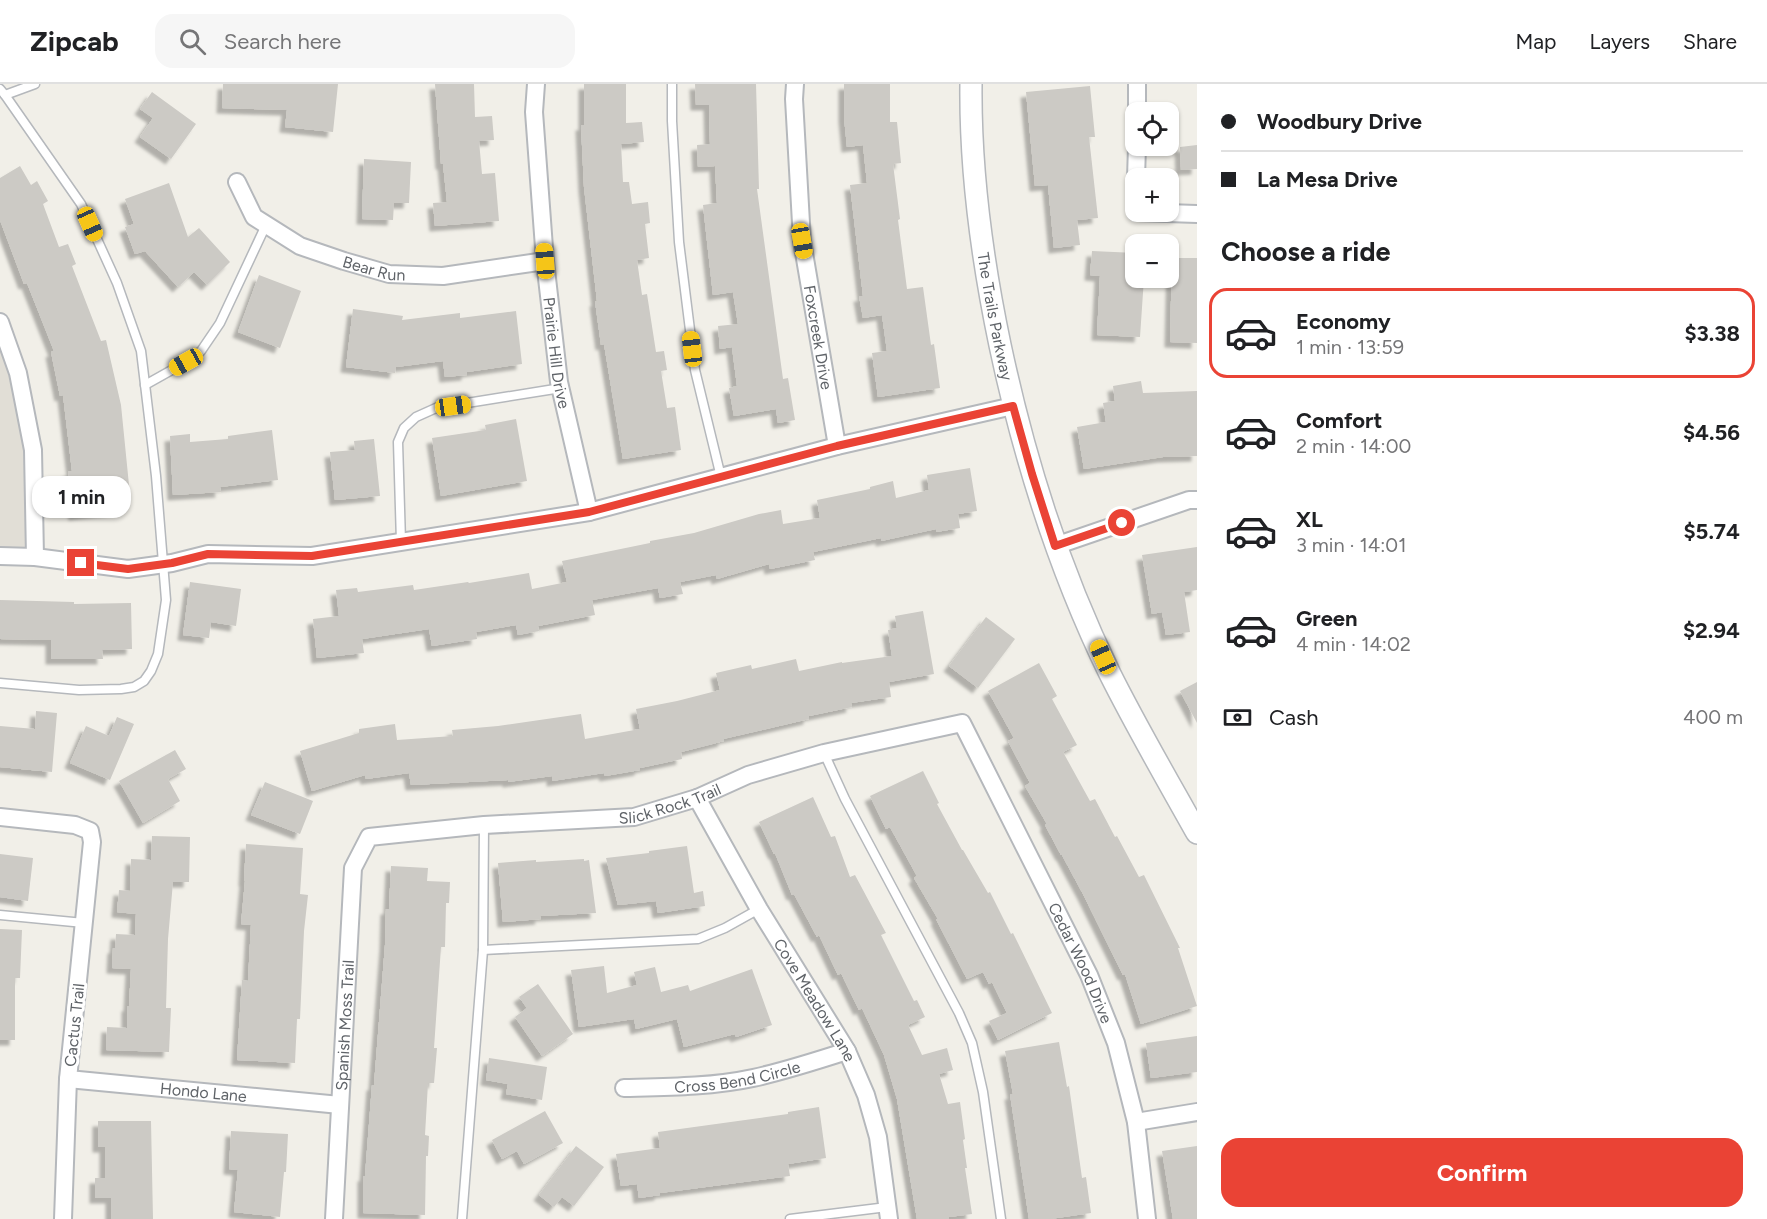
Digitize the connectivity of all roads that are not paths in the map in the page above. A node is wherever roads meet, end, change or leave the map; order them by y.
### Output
1 (35, 84) edge
2 (536, 84) edge
3 (672, 84) edge
4 (795, 84) edge
5 (971, 84) edge
6 (1137, 84) edge
7 (2, 92) edge
8 (1137, 102) edge
9 (237, 182) dead end
10 (1179, 213) edge
11 (1197, 214) edge
12 (266, 225) junction
13 (545, 261) junction
14 (0, 322) edge
15 (145, 385) junction
16 (561, 388) junction
17 (1013, 406) junction
18 (837, 446) junction
19 (722, 477) junction
20 (1197, 500) edge
21 (589, 512) junction
22 (401, 542) junction
23 (1055, 546) junction
24 (0, 555) edge
25 (35, 557) junction
26 (164, 564) junction
27 (0, 683) edge
28 (962, 723) joint
29 (824, 753) junction
30 (697, 798) junction
31 (0, 817) edge
32 (484, 825) junction
33 (1197, 833) edge
34 (369, 837) joint
35 (759, 909) junction
36 (0, 915) edge
37 (84, 923) junction
38 (483, 950) junction
39 (847, 1051) junction
40 (68, 1079) junction
41 (624, 1088) dead end
42 (340, 1105) junction
43 (1197, 1112) edge
44 (1136, 1122) junction
45 (888, 1213) edge
46 (63, 1219) edge
47 (333, 1219) edge
48 (462, 1219) edge
49 (790, 1219) edge
50 (1001, 1219) edge
51 (1147, 1219) edge

1 - 7 lane
2 - 13 street, Prairie Hill Drive
3 - 19 lane
4 - 18 street, Foxcreek Drive
5 - 17 street, The Trails Parkway
6 - 8 street
7 - 15 lane
9 - 12 street, Bear Run
10 - 11 street
12 - 13 street, Bear Run
12 - 15 lane
13 - 16 street, Prairie Hill Drive
14 - 25 street
15 - 26 lane
16 - 21 street, Prairie Hill Drive
16 - 22 lane
17 - 18 street
17 - 23 street, The Trails Parkway
18 - 19 street
19 - 21 street
20 - 23 street
21 - 22 street
22 - 26 street
23 - 33 street, The Trails Parkway
24 - 25 street
25 - 26 street
26 - 27 lane
28 - 29 street, Slick Rock Trail
28 - 44 street, Cedar Wood Drive
29 - 30 street, Slick Rock Trail
29 - 50 lane
30 - 32 street, Slick Rock Trail
30 - 35 street, Cove Meadow Lane
31 - 37 street, Cactus Trail
32 - 34 street, Slick Rock Trail
32 - 38 lane
34 - 42 street, Spanish Moss Trail
35 - 38 lane
35 - 39 street, Cove Meadow Lane
36 - 37 lane
37 - 40 street, Cactus Trail
38 - 48 lane
39 - 41 street, Cross Bend Circle
39 - 45 street, Cove Meadow Lane
40 - 42 street, Hondo Lane
40 - 46 street, Cactus Trail
42 - 47 street, Spanish Moss Trail
43 - 44 street
44 - 51 street, Cedar Wood Drive
45 - 49 lane

